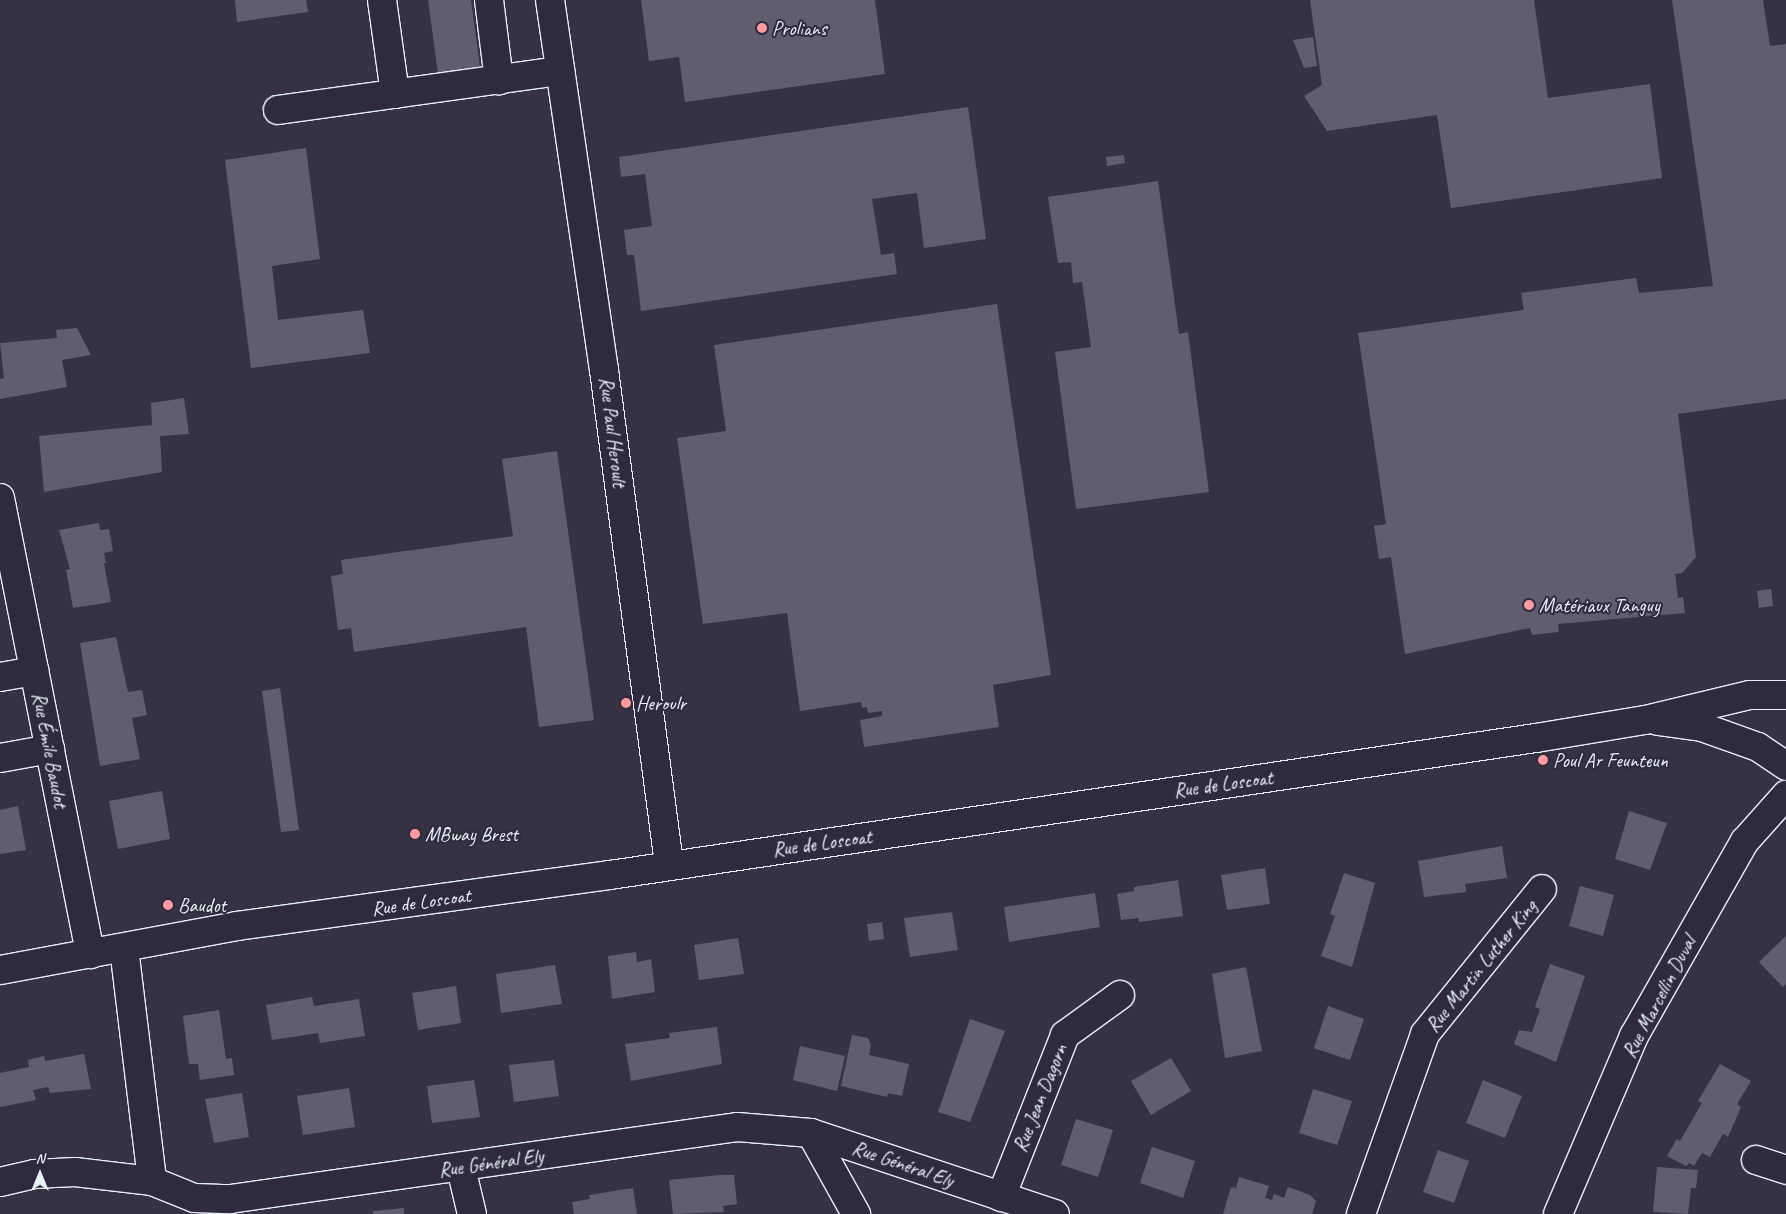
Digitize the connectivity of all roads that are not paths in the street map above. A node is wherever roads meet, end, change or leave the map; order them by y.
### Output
1 (382, 0) edge
2 (489, 0) edge
3 (550, 0) edge
4 (560, 71) junction
5 (499, 80) junction
6 (396, 94) junction
7 (278, 110) dead end
8 (0, 498) edge
9 (34, 671) junction
10 (0, 677) edge
11 (1786, 695) edge
12 (1645, 720) junction
13 (50, 750) junction
14 (0, 758) edge
15 (1786, 766) edge
16 (1786, 795) edge
17 (669, 866) junction
18 (1542, 888) dead end
19 (124, 948) junction
20 (90, 954) junction
21 (0, 970) edge
22 (1120, 995) dead end
23 (811, 1133) junction
24 (1756, 1160) dead end
25 (461, 1168) junction
26 (1786, 1170) edge
27 (152, 1181) junction
28 (0, 1182) edge
29 (1001, 1197) junction
30 (472, 1214) edge
31 (856, 1214) edge
32 (1055, 1214) edge
33 (1361, 1214) edge
34 (1558, 1214) edge

1 - 6 street
2 - 5 street
3 - 4 street, Rue Paul Heroult
4 - 5 street
4 - 17 street, Rue Paul Heroult
5 - 6 street
6 - 7 street
8 - 9 street, Rue Émile Baudot
9 - 10 street
9 - 13 street, Rue Émile Baudot
11 - 12 street, Rue de Loscoat
12 - 15 street, Rue de Loscoat
12 - 17 street, Rue de Loscoat
13 - 14 street
13 - 20 street, Rue Émile Baudot
16 - 34 street, Rue Marcellin Duval
17 - 19 street, Rue de Loscoat
18 - 33 street, Rue Martin Luther King
19 - 20 street, Rue de Loscoat
19 - 27 street
20 - 21 street, Rue de Loscoat
22 - 29 street, Rue Jean Dagorn
23 - 25 street, Rue Général Ely
23 - 29 street, Rue Général Ely
23 - 31 street
24 - 26 street
25 - 27 street, Rue Général Ely
25 - 30 street
27 - 28 street, Rue Général Ely
29 - 32 street, Rue Général Ely

